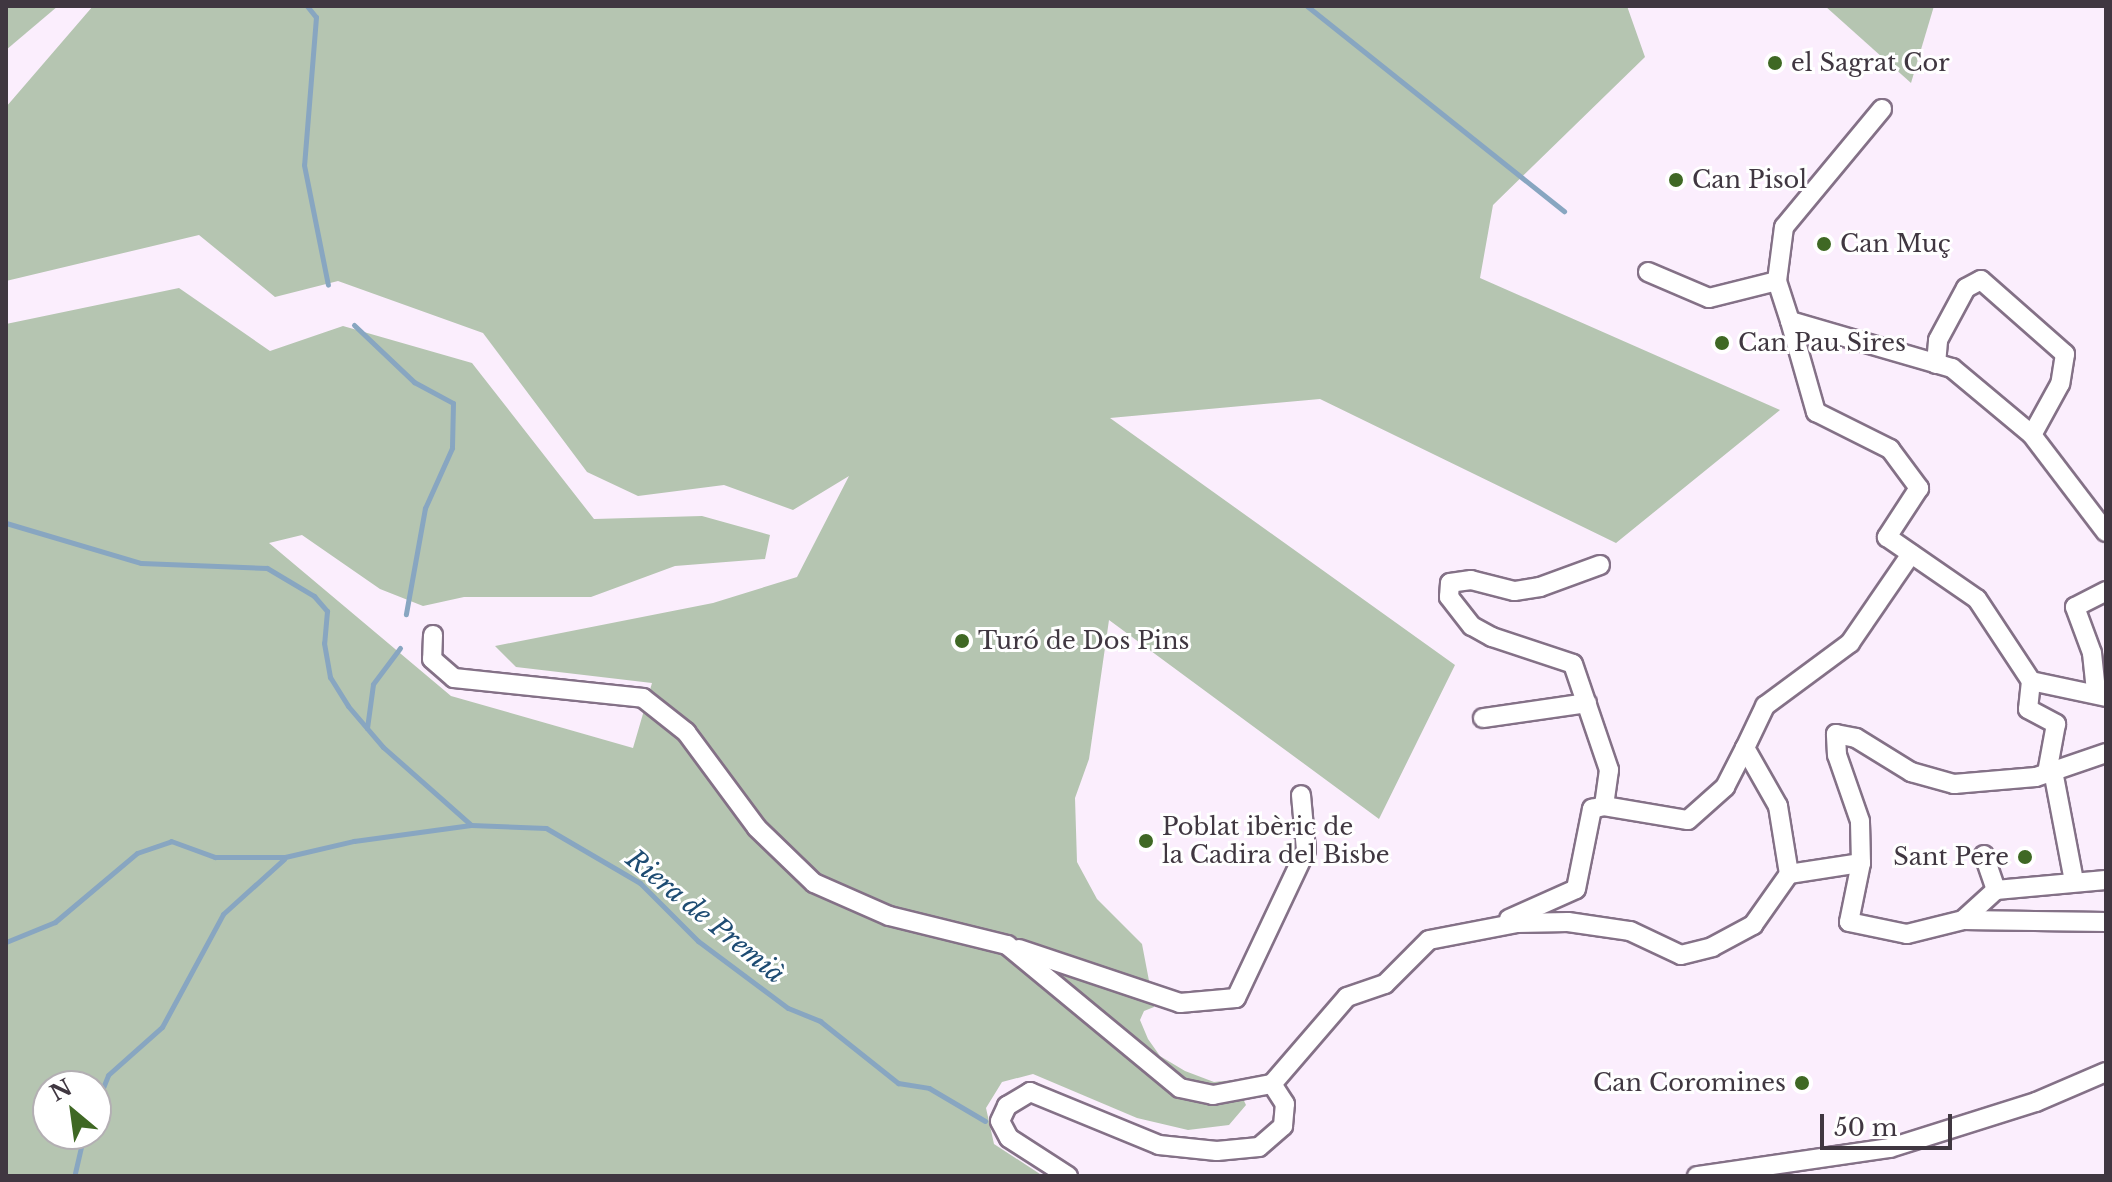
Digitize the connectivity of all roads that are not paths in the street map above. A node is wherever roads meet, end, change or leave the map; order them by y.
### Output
1 (1882, 109) dead end
2 (1648, 272) dead end
3 (1777, 281) junction
4 (1790, 321) junction
5 (1936, 364) junction
6 (2032, 435) junction
7 (2106, 532) edge
8 (1911, 554) junction
9 (1600, 565) dead end
10 (2106, 591) edge
11 (433, 635) dead end
12 (2031, 681) junction
13 (2101, 694) edge
14 (1587, 703) junction
15 (1483, 718) dead end
16 (1745, 748) junction
17 (2106, 753) edge
18 (2050, 772) junction
19 (1301, 795) dead end
20 (1604, 806) junction
21 (1984, 855) dead end
22 (1861, 863) junction
23 (1789, 874) junction
24 (2106, 880) edge
25 (2074, 881) junction
26 (1996, 890) junction
27 (1963, 920) junction
28 (2106, 922) edge
29 (1488, 929) junction
30 (1007, 945) junction
31 (2106, 1072) edge
32 (1272, 1084) junction
33 (1068, 1176) edge
34 (1697, 1176) edge

1 - 3 street
2 - 3 street
3 - 4 street
4 - 5 street
4 - 8 street
5 - 6 street
5 - 6 street
6 - 7 street
8 - 12 street
8 - 16 street
9 - 14 street
10 - 13 street
11 - 30 street
12 - 13 street
12 - 18 street
14 - 15 street
14 - 20 street
16 - 20 street
16 - 23 street
17 - 18 street
18 - 22 street
18 - 25 street
19 - 30 street
20 - 29 street
21 - 26 street
22 - 23 street
22 - 27 street
23 - 29 street
24 - 25 street
25 - 26 street
26 - 27 street
27 - 28 street
29 - 32 street
30 - 32 street
31 - 34 street
32 - 33 street

